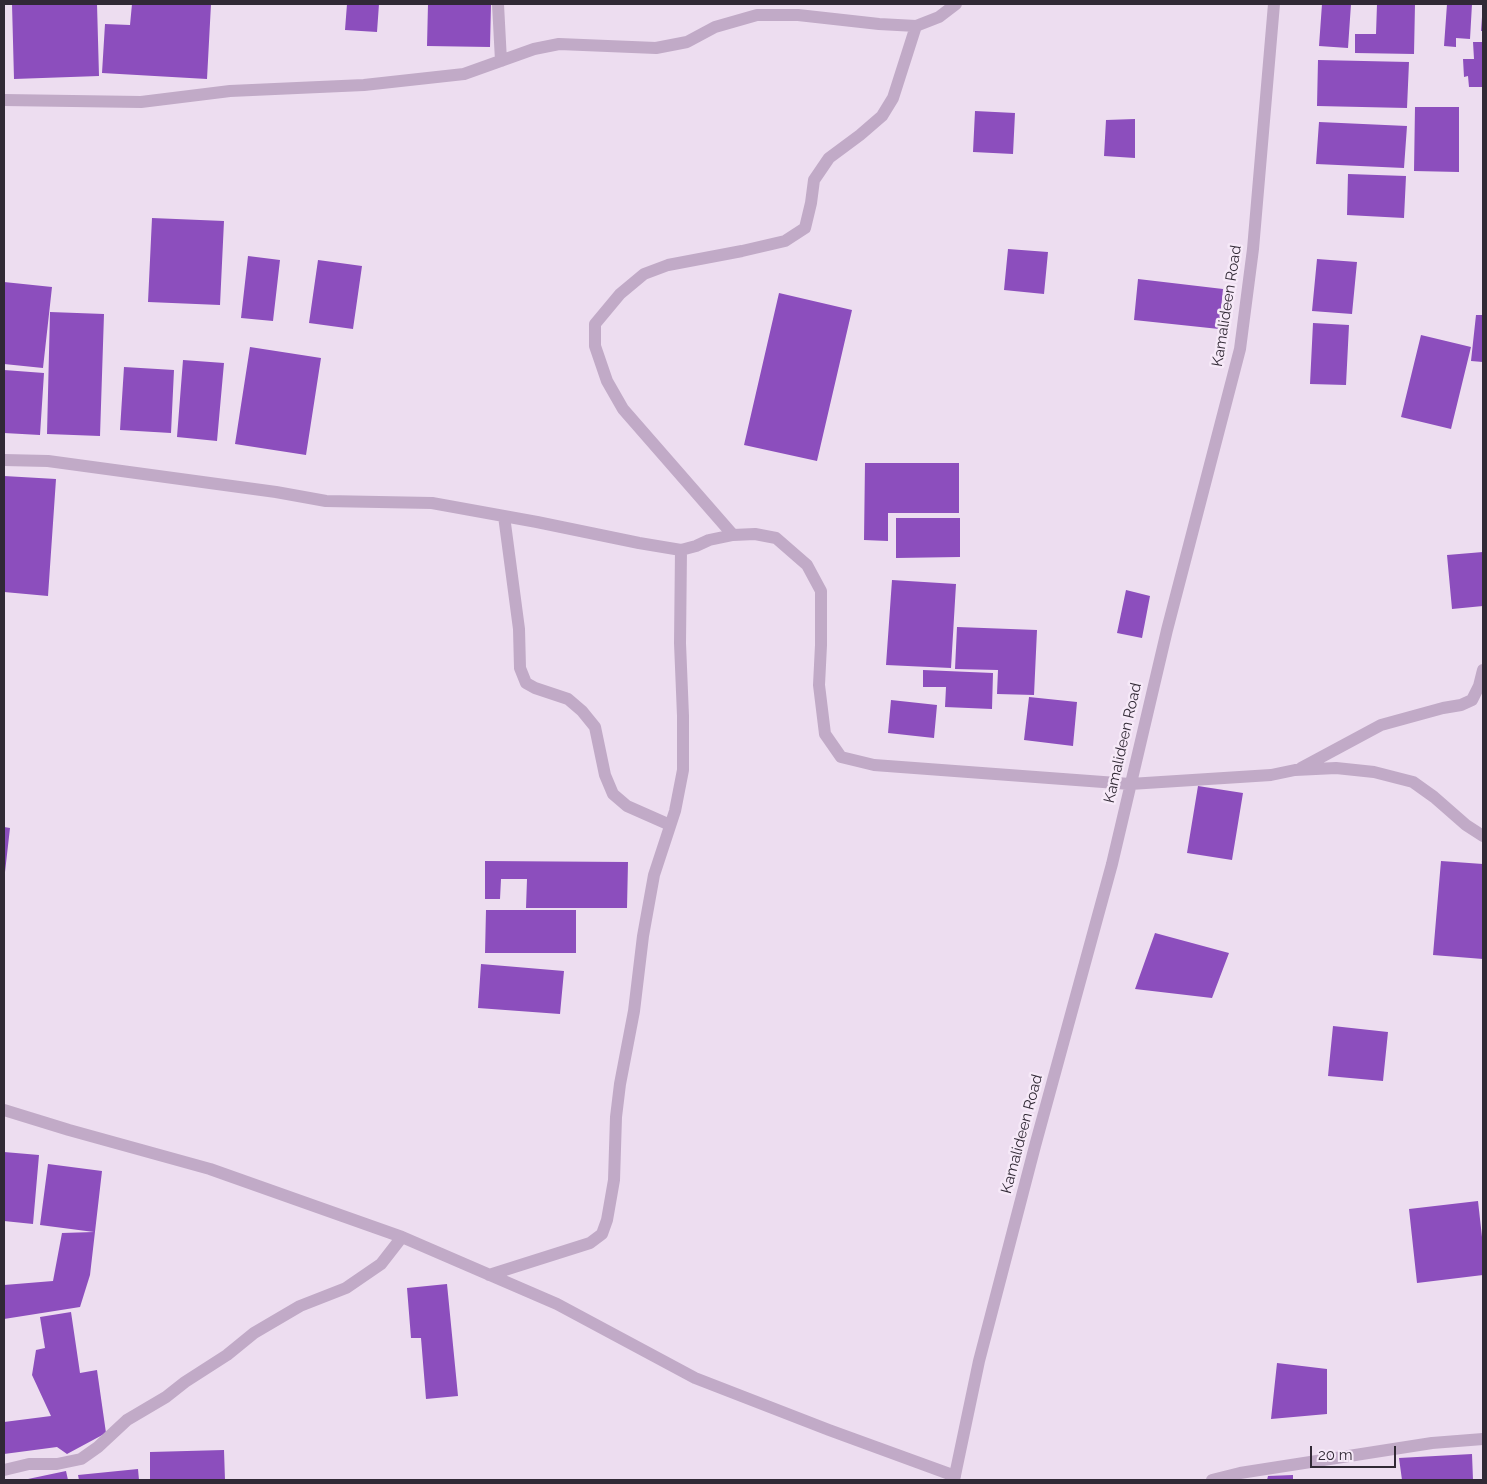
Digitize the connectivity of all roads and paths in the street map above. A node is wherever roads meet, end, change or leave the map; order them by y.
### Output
1 (498, 4) edge
2 (956, 4) edge
3 (1274, 4) edge
4 (916, 26) junction
5 (501, 61) junction
6 (4, 100) edge
7 (4, 460) edge
8 (504, 516) junction
9 (733, 535) junction
10 (681, 550) junction
11 (1483, 670) edge
12 (1295, 770) junction
13 (1130, 784) junction
14 (670, 825) junction
15 (1483, 836) edge
16 (4, 1110) edge
17 (402, 1237) junction
18 (489, 1274) junction
19 (1483, 1439) edge
20 (4, 1470) edge
21 (954, 1478) edge
22 (1212, 1480) edge

1 - 5 street
2 - 4 street
3 - 13 street, Kamalideen Road
4 - 5 street
4 - 9 street
5 - 6 street
7 - 8 street
8 - 10 street
8 - 14 street
9 - 10 street
9 - 13 street
10 - 14 street
11 - 12 street
12 - 13 street
12 - 15 street
13 - 21 street, Kamalideen Road
14 - 18 street
16 - 17 street
17 - 18 street
17 - 20 street
18 - 21 street
19 - 22 street

